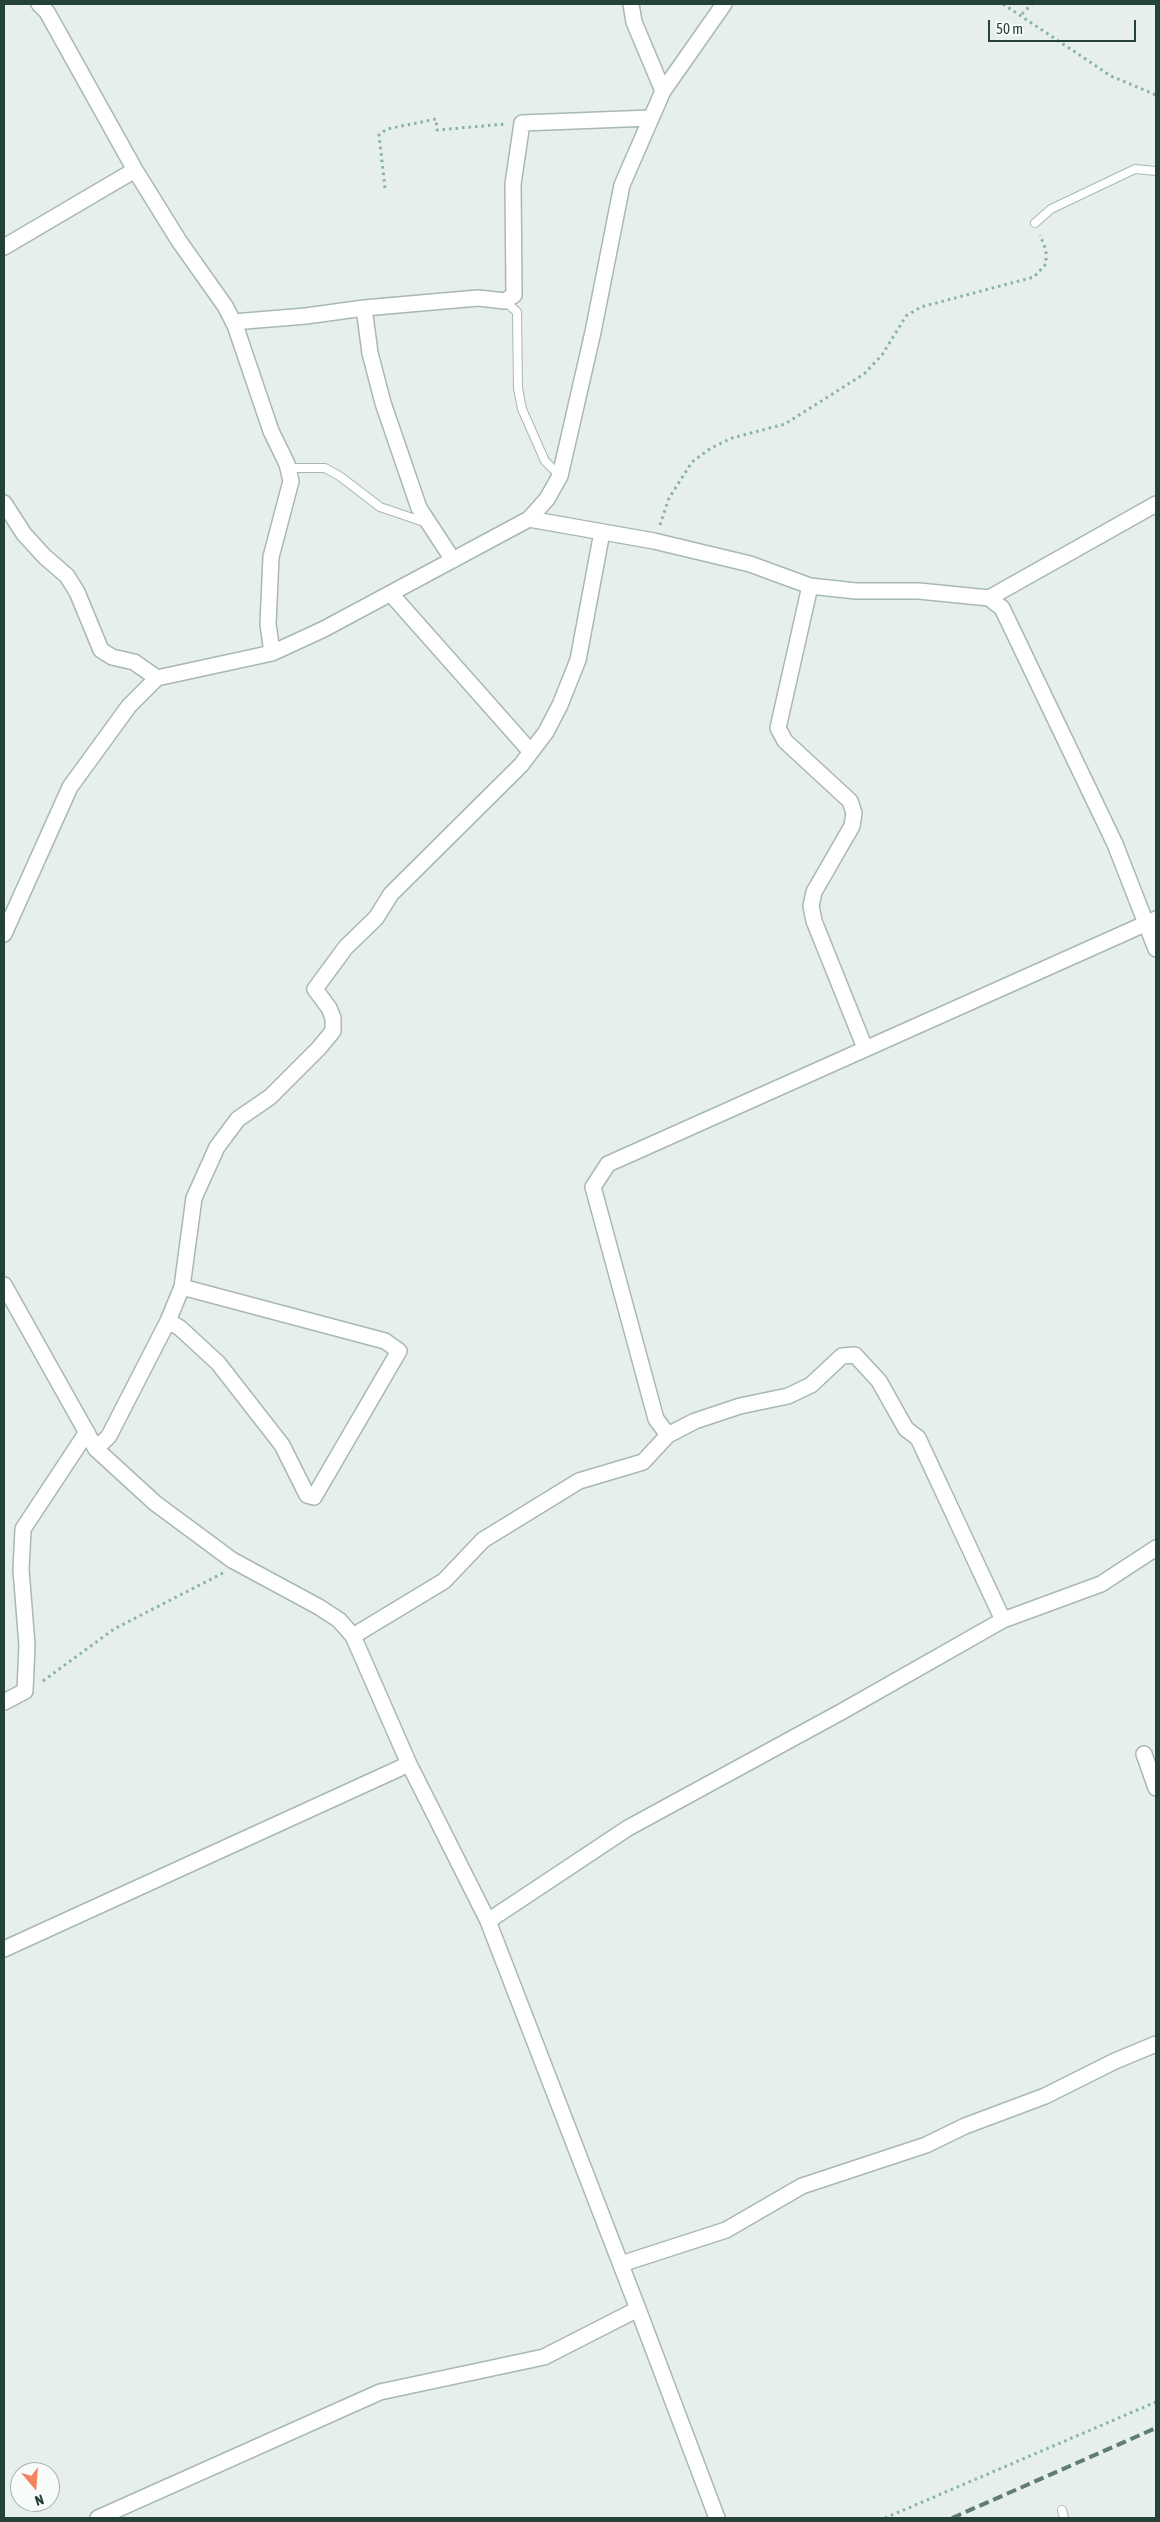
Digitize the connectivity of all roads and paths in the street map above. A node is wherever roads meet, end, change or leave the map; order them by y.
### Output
1 (39, 4) edge
2 (632, 4) edge
3 (724, 4) edge
4 (1003, 4) edge
5 (1032, 4) edge
6 (1022, 14) junction
7 (663, 90) junction
8 (1156, 95) edge
9 (651, 118) junction
10 (522, 123) junction
11 (135, 170) junction
12 (1156, 171) edge
13 (385, 188) dead end
14 (1035, 223) joint
15 (4, 247) edge
16 (505, 302) junction
17 (364, 308) junction
18 (233, 322) junction
19 (288, 468) junction
20 (560, 476) junction
21 (4, 503) edge
22 (1156, 504) edge
23 (529, 519) junction
24 (427, 523) junction
25 (602, 532) junction
26 (654, 541) junction
27 (453, 560) junction
28 (810, 586) junction
29 (391, 594) junction
30 (989, 598) junction
31 (272, 653) junction
32 (158, 678) junction
33 (531, 752) junction
34 (1151, 920) edge
35 (4, 934) edge
36 (1156, 949) edge
37 (865, 1048) junction
38 (4, 1285) edge
39 (182, 1287) junction
40 (168, 1321) junction
41 (87, 1432) junction
42 (668, 1435) junction
43 (96, 1449) junction
44 (1156, 1548) edge
45 (240, 1564) junction
46 (1003, 1620) junction
47 (353, 1636) junction
48 (25, 1691) junction
49 (4, 1702) edge
50 (1144, 1754) dead end
51 (409, 1764) junction
52 (1156, 1788) edge
53 (488, 1921) junction
54 (4, 1950) edge
55 (1156, 2044) edge
56 (621, 2264) junction
57 (638, 2309) junction
58 (1156, 2402) edge
59 (98, 2518) edge
60 (717, 2518) edge
61 (885, 2518) edge

1 - 11 street
2 - 7 street
3 - 7 street
4 - 6 path
5 - 6 path
6 - 8 path
7 - 9 street
9 - 10 street
9 - 20 street
10 - 13 path
10 - 16 street
11 - 15 street
11 - 18 street
12 - 14 lane
14 - 26 path
16 - 17 street
16 - 20 lane
17 - 18 street
17 - 24 street
18 - 19 street
19 - 24 lane
19 - 31 street
20 - 23 street
21 - 32 street
22 - 30 street
23 - 25 street
23 - 27 street
24 - 27 street
25 - 26 street
25 - 33 street
26 - 28 street
27 - 29 street
28 - 30 street
28 - 37 street
29 - 31 street
29 - 33 street
30 - 34 street
31 - 32 street
32 - 35 street
33 - 39 street
34 - 36 street
34 - 37 street
37 - 42 street
38 - 41 street
39 - 40 street
39 - 40 street
40 - 43 street
41 - 43 street
41 - 48 street
42 - 46 street
42 - 47 street
43 - 45 street
44 - 46 street
45 - 47 street
45 - 48 path
46 - 53 street
47 - 51 street
48 - 49 street
50 - 52 street
51 - 53 street
51 - 54 street
53 - 56 street
55 - 56 street
56 - 57 street
57 - 59 street
57 - 60 street
58 - 61 path

